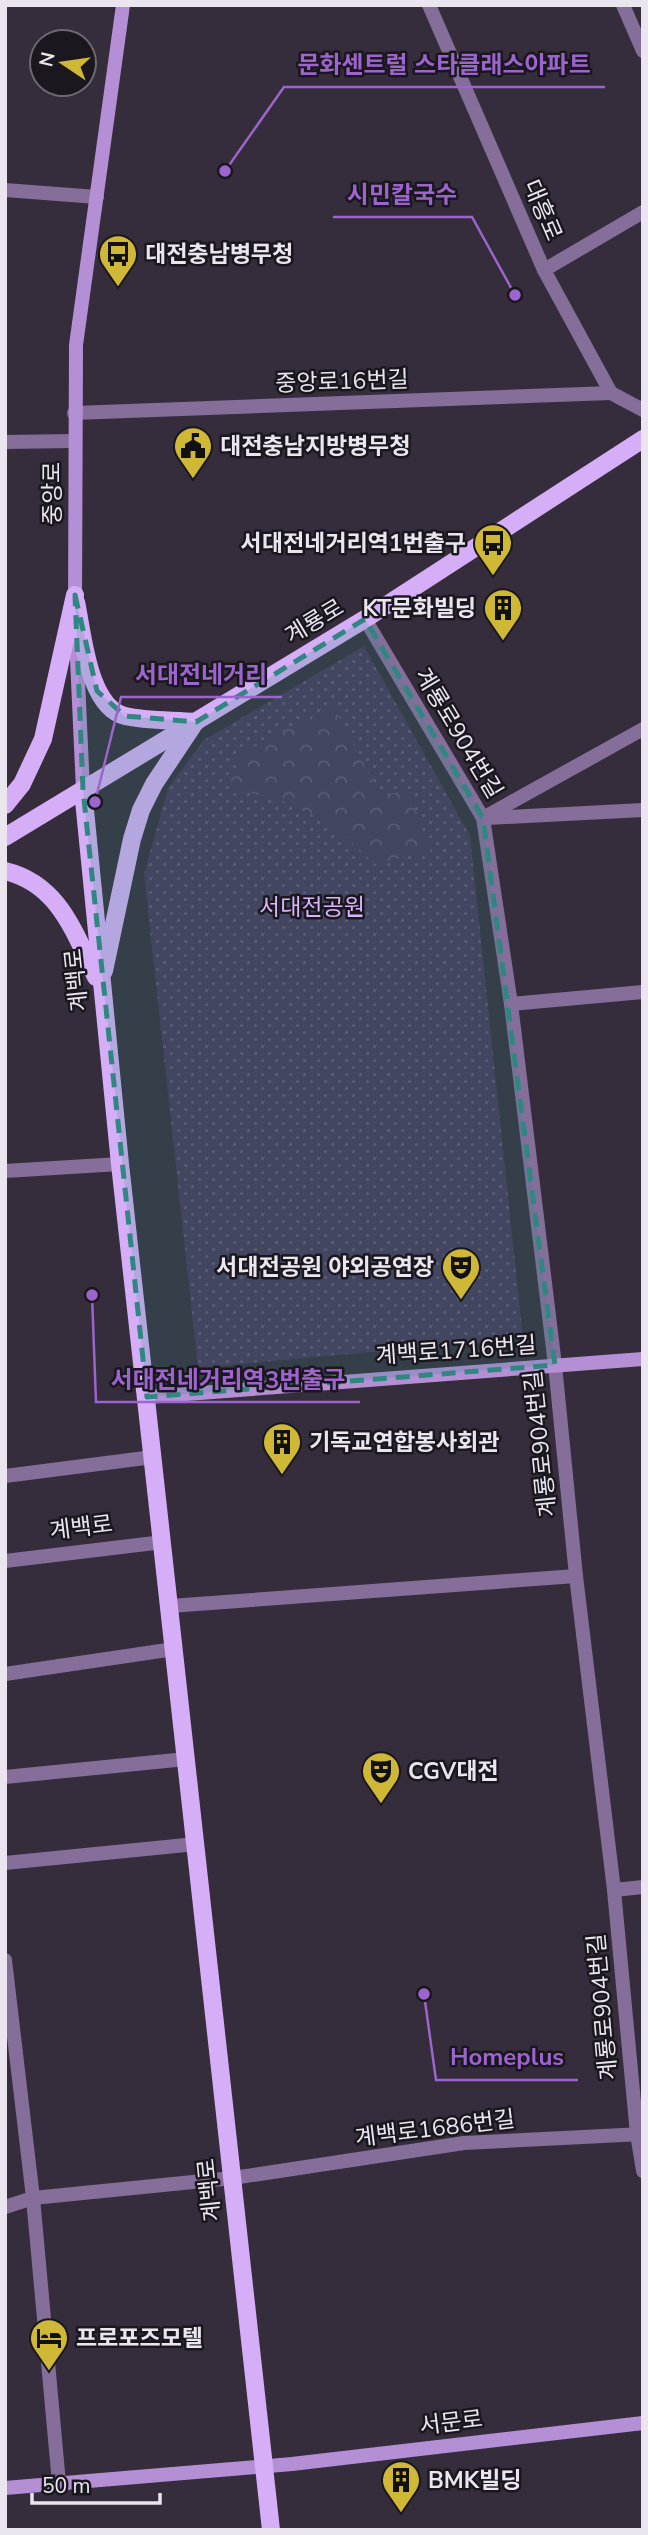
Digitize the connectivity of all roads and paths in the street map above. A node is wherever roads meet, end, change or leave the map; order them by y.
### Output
1 (123, 5) edge
2 (429, 5) edge
3 (623, 5) edge
4 (643, 51) edge
5 (5, 190) edge
6 (97, 197) junction
7 (643, 212) edge
8 (544, 270) junction
9 (611, 393) junction
10 (643, 410) edge
11 (75, 414) junction
12 (643, 439) edge
13 (74, 441) junction
14 (5, 442) edge
15 (75, 595) junction
16 (365, 619) junction
17 (196, 722) junction
18 (643, 729) edge
19 (83, 790) junction
20 (5, 805) edge
21 (643, 810) edge
22 (483, 818) junction
23 (5, 837) edge
24 (5, 871) edge
25 (101, 987) junction
26 (643, 992) edge
27 (511, 1004) junction
28 (120, 1164) junction
29 (5, 1171) edge
30 (643, 1359) edge
31 (555, 1365) junction
32 (147, 1397) junction
33 (153, 1457) junction
34 (5, 1476) edge
35 (163, 1542) junction
36 (5, 1561) edge
37 (576, 1576) junction
38 (170, 1606) junction
39 (174, 1649) junction
40 (5, 1674) edge
41 (186, 1759) junction
42 (5, 1777) edge
43 (196, 1844) junction
44 (5, 1863) edge
45 (643, 1887) edge
46 (614, 1890) junction
47 (5, 1960) edge
48 (640, 2134) edge
49 (643, 2171) edge
50 (233, 2178) junction
51 (33, 2198) junction
52 (5, 2207) edge
53 (643, 2423) edge
54 (264, 2466) junction
55 (59, 2483) junction
56 (5, 2488) edge
57 (271, 2530) edge

1 - 6 main road, 중앙로
2 - 8 street, 대흥로
3 - 4 street
5 - 6 street
6 - 11 main road, 중앙로
7 - 8 street
8 - 9 street, 대흥로
9 - 10 street
9 - 11 street, 중앙로16번길
11 - 13 main road, 중앙로
12 - 16 main road, 계룡로
13 - 14 street
13 - 15 main road, 중앙로
15 - 17 main road
15 - 19 main road, 중앙로
15 - 20 main road
16 - 17 main road, 계룡로
16 - 22 street, 계룡로904번길
17 - 19 main road, 계룡로
17 - 25 main road
18 - 22 street
19 - 23 main road, 계룡로
19 - 25 main road, 계백로
21 - 22 street
22 - 27 street, 계룡로904번길
24 - 25 main road
25 - 28 main road, 계백로
26 - 27 street
27 - 31 street, 계룡로904번길
28 - 29 street
28 - 32 main road, 계백로
30 - 31 main road, 계백로1716번길
31 - 32 main road, 계백로1716번길
31 - 37 street, 계룡로904번길
32 - 33 main road, 계백로
33 - 34 street
33 - 35 main road, 계백로
35 - 36 street, 계백로
35 - 38 main road, 계백로
37 - 38 street
37 - 46 street, 계룡로904번길
38 - 39 main road, 계백로
39 - 40 street
39 - 41 main road, 계백로
41 - 42 street
41 - 43 main road, 계백로
43 - 44 street
43 - 50 main road, 계백로
45 - 46 street
46 - 48 street, 계룡로904번길
47 - 51 street
48 - 49 street, 계룡로904번길
48 - 50 street, 계백로1686번길
50 - 51 street, 계백로1686번길
50 - 54 main road, 계백로
51 - 52 street, 계백로1686번길
51 - 55 street
53 - 54 main road, 서문로
54 - 55 main road, 서문로
54 - 57 main road, 계백로
55 - 56 main road, 서문로

